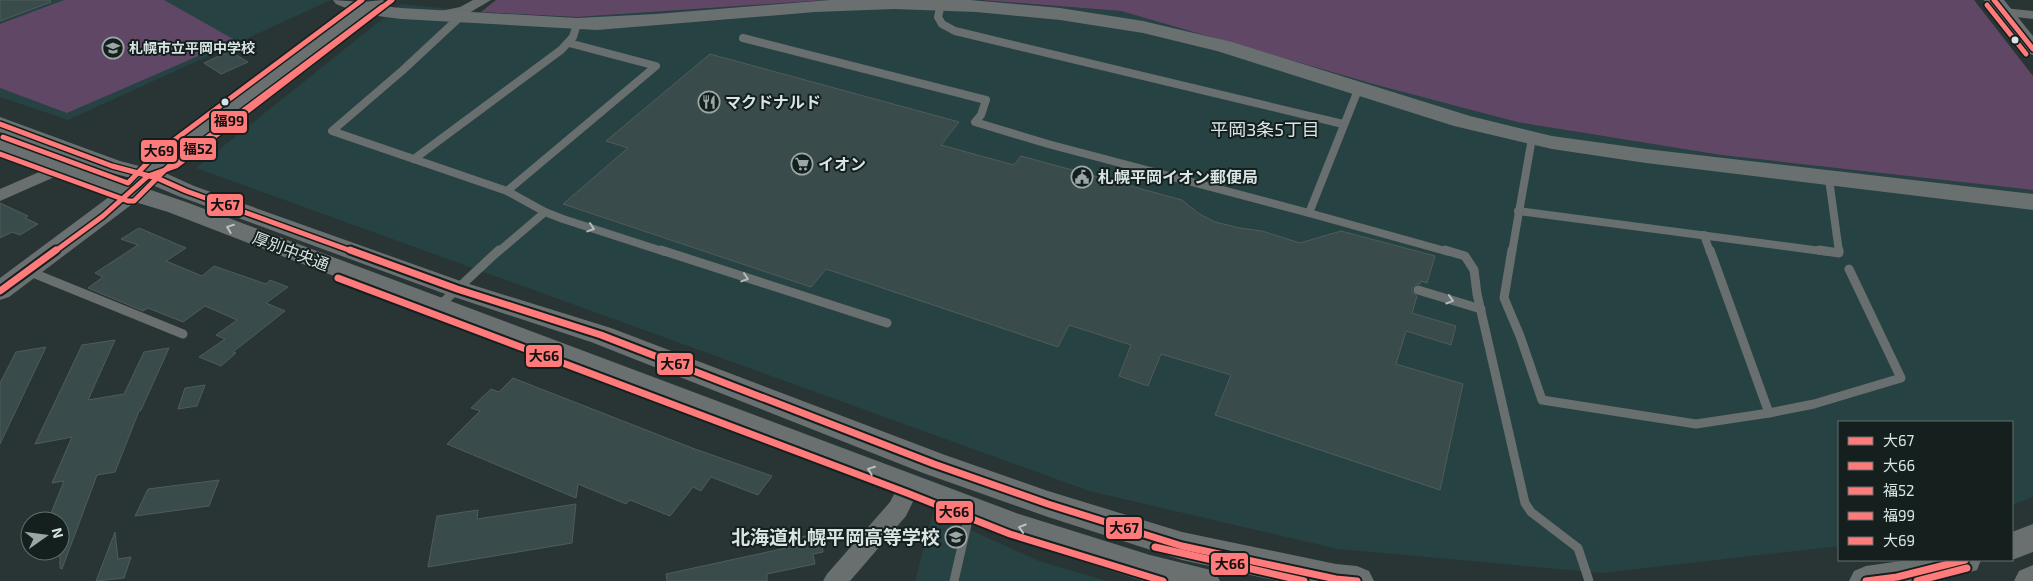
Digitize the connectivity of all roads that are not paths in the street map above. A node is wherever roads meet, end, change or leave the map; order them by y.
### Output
1 (343, 0) edge
2 (484, 0) edge
3 (379, 4) edge
4 (941, 4) junction
5 (1999, 6) edge
6 (2033, 15) edge
7 (451, 16) junction
8 (573, 33) junction
9 (743, 38) dead end
10 (2033, 48) edge
11 (1358, 90) junction
12 (0, 124) edge
13 (1343, 124) junction
14 (1532, 138) junction
15 (0, 145) edge
16 (414, 159) junction
17 (60, 168) junction
18 (1829, 179) junction
19 (140, 184) junction
20 (507, 191) junction
21 (0, 196) edge
22 (2033, 202) edge
23 (1518, 211) junction
24 (545, 212) junction
25 (1309, 213) junction
26 (1704, 235) junction
27 (1849, 269) dead end
28 (28, 271) junction
29 (1418, 290) dead end
30 (0, 291) edge
31 (447, 298) junction
32 (1481, 309) junction
33 (887, 323) dead end
34 (183, 334) dead end
35 (1769, 413) junction
36 (910, 484) junction
37 (971, 509) junction
38 (2033, 538) edge
39 (2013, 546) edge
40 (1961, 561) edge
41 (835, 581) edge
42 (954, 581) edge
43 (1203, 581) edge
44 (1357, 581) edge
45 (1589, 581) edge
46 (1866, 581) edge

1 - 3 street
2 - 7 street
3 - 7 street
3 - 19 street
4 - 8 street
4 - 11 street
4 - 13 lane
5 - 6 street
5 - 10 street
7 - 8 street
7 - 16 lane
8 - 16 lane
8 - 20 lane
9 - 25 lane
11 - 13 lane
11 - 14 street
12 - 19 street, 厚別中央通
13 - 25 lane
14 - 18 street
14 - 23 lane
15 - 17 street, 厚別中央通
16 - 20 lane
17 - 19 street, 厚別中央通
17 - 21 street
18 - 22 street
18 - 26 lane
19 - 28 street
19 - 31 street, 厚別中央通
20 - 24 lane
23 - 26 lane
23 - 35 lane
24 - 31 lane
24 -> 33 lane
25 - 32 lane
26 - 35 lane
27 - 35 lane
28 - 30 street
28 - 34 lane
29 -> 32 lane
36 -> 31 street, 厚別中央通
31 - 44 street, 厚別中央通
32 - 45 lane
36 - 37 street, 厚別中央通
36 - 41 street
37 - 42 lane
43 -> 37 street, 厚別中央通
38 - 39 street
40 - 46 street

